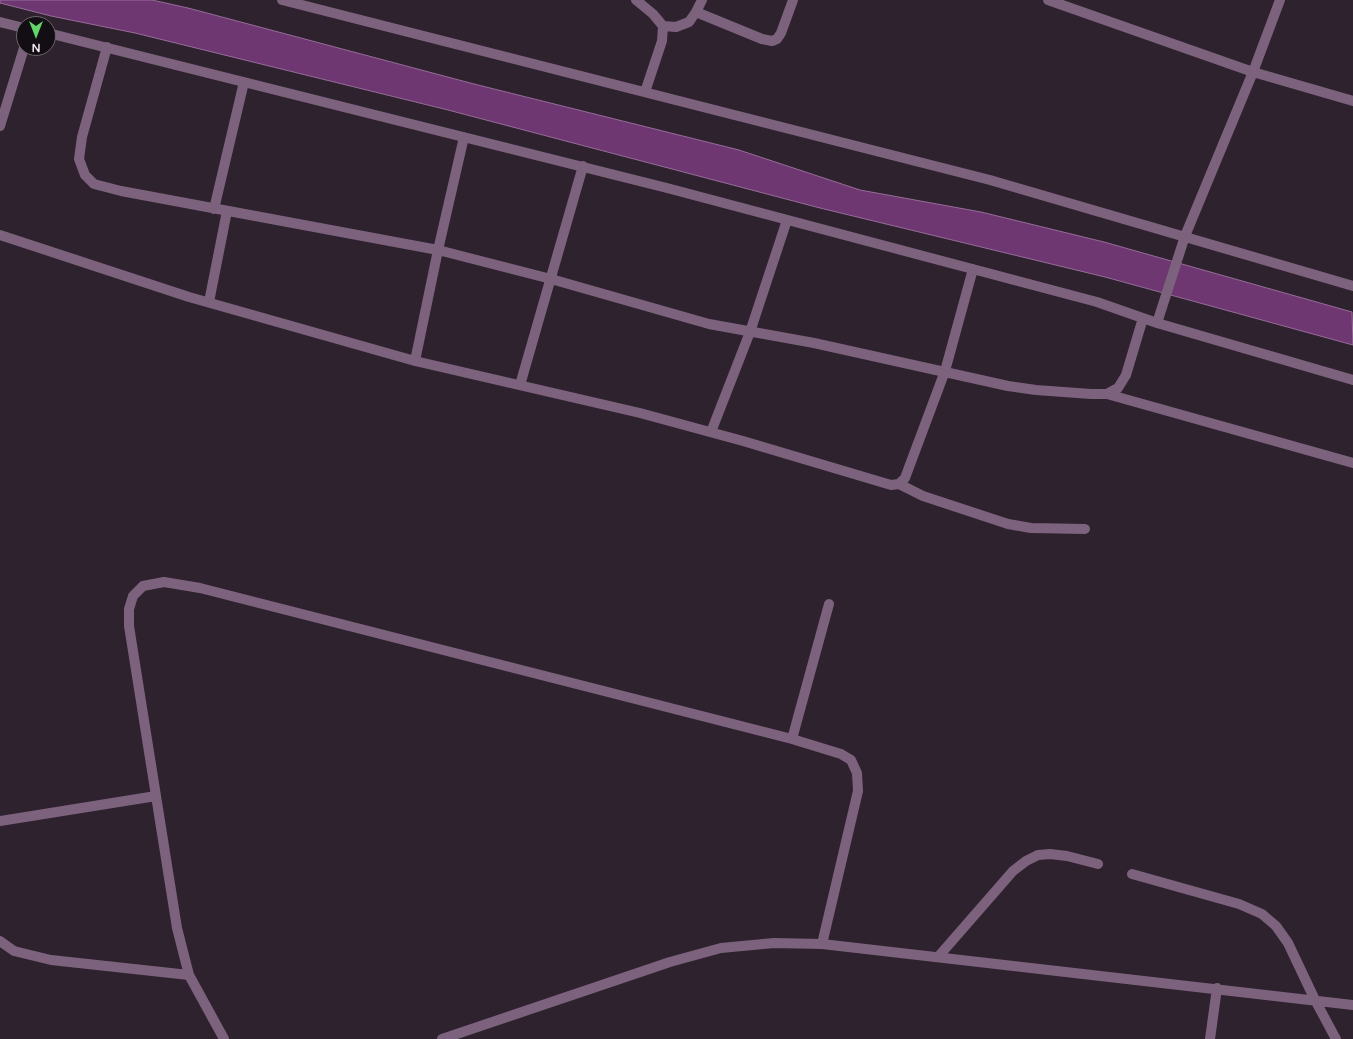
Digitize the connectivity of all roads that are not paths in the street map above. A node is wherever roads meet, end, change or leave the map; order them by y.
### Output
1 (282, 0) edge
2 (636, 0) edge
3 (702, 0) edge
4 (793, 0) edge
5 (1048, 0) edge
6 (1280, 0) edge
7 (696, 12) junction
8 (0, 22) edge
9 (16, 26) edge
10 (663, 26) junction
11 (56, 35) edge
12 (107, 47) junction
13 (22, 56) edge
14 (1253, 72) junction
15 (244, 82) junction
16 (645, 92) junction
17 (1353, 100) edge
18 (0, 126) edge
19 (464, 137) junction
20 (583, 166) junction
21 (214, 209) junction
22 (227, 211) junction
23 (787, 220) junction
24 (0, 235) edge
25 (1183, 241) junction
26 (438, 250) junction
27 (973, 269) junction
28 (551, 279) junction
29 (1353, 286) edge
30 (209, 302) junction
31 (1143, 318) junction
32 (1157, 323) junction
33 (750, 332) junction
34 (415, 361) junction
35 (944, 371) junction
36 (1353, 380) edge
37 (520, 385) junction
38 (1107, 394) junction
39 (710, 432) junction
40 (1353, 464) edge
41 (899, 484) junction
42 (1085, 529) dead end
43 (829, 604) dead end
44 (792, 739) junction
45 (156, 796) junction
46 (0, 821) edge
47 (1098, 864) dead end
48 (1132, 874) dead end
49 (0, 941) edge
50 (822, 944) junction
51 (938, 957) junction
52 (189, 975) junction
53 (1217, 988) junction
54 (1315, 1000) junction
55 (1353, 1005) edge
56 (224, 1039) edge
57 (442, 1039) edge
58 (1210, 1039) edge
59 (1336, 1039) edge

1 - 16 street
2 - 10 street
3 - 7 street
4 - 7 street
5 - 14 street
6 - 14 street
7 - 10 street
8 - 9 street
10 - 16 street
11 - 12 street
12 - 15 street
12 - 21 street
13 - 18 street
14 - 17 street
14 - 25 street
15 - 19 street
15 - 21 street
16 - 25 street
19 - 20 street
19 - 26 street
20 - 23 street
20 - 28 street
21 - 22 street
22 - 26 street
22 - 30 street
23 - 27 street
23 - 33 street
24 - 30 street
25 - 29 street
25 - 32 street
26 - 28 street
26 - 34 street
27 - 31 street
27 - 35 street
28 - 33 street
28 - 37 street
30 - 34 street
31 - 32 street
31 - 38 street
32 - 36 street
33 - 35 street
33 - 39 street
34 - 37 street
35 - 38 street
35 - 41 street
37 - 39 street
38 - 40 street
39 - 41 street
41 - 42 street
43 - 44 street
44 - 45 street
44 - 50 street
45 - 46 street
45 - 52 street
47 - 51 street
48 - 54 street
49 - 52 street
50 - 51 street
50 - 57 street
51 - 53 street
52 - 56 street
53 - 54 street
53 - 58 street
54 - 55 street
54 - 59 street

